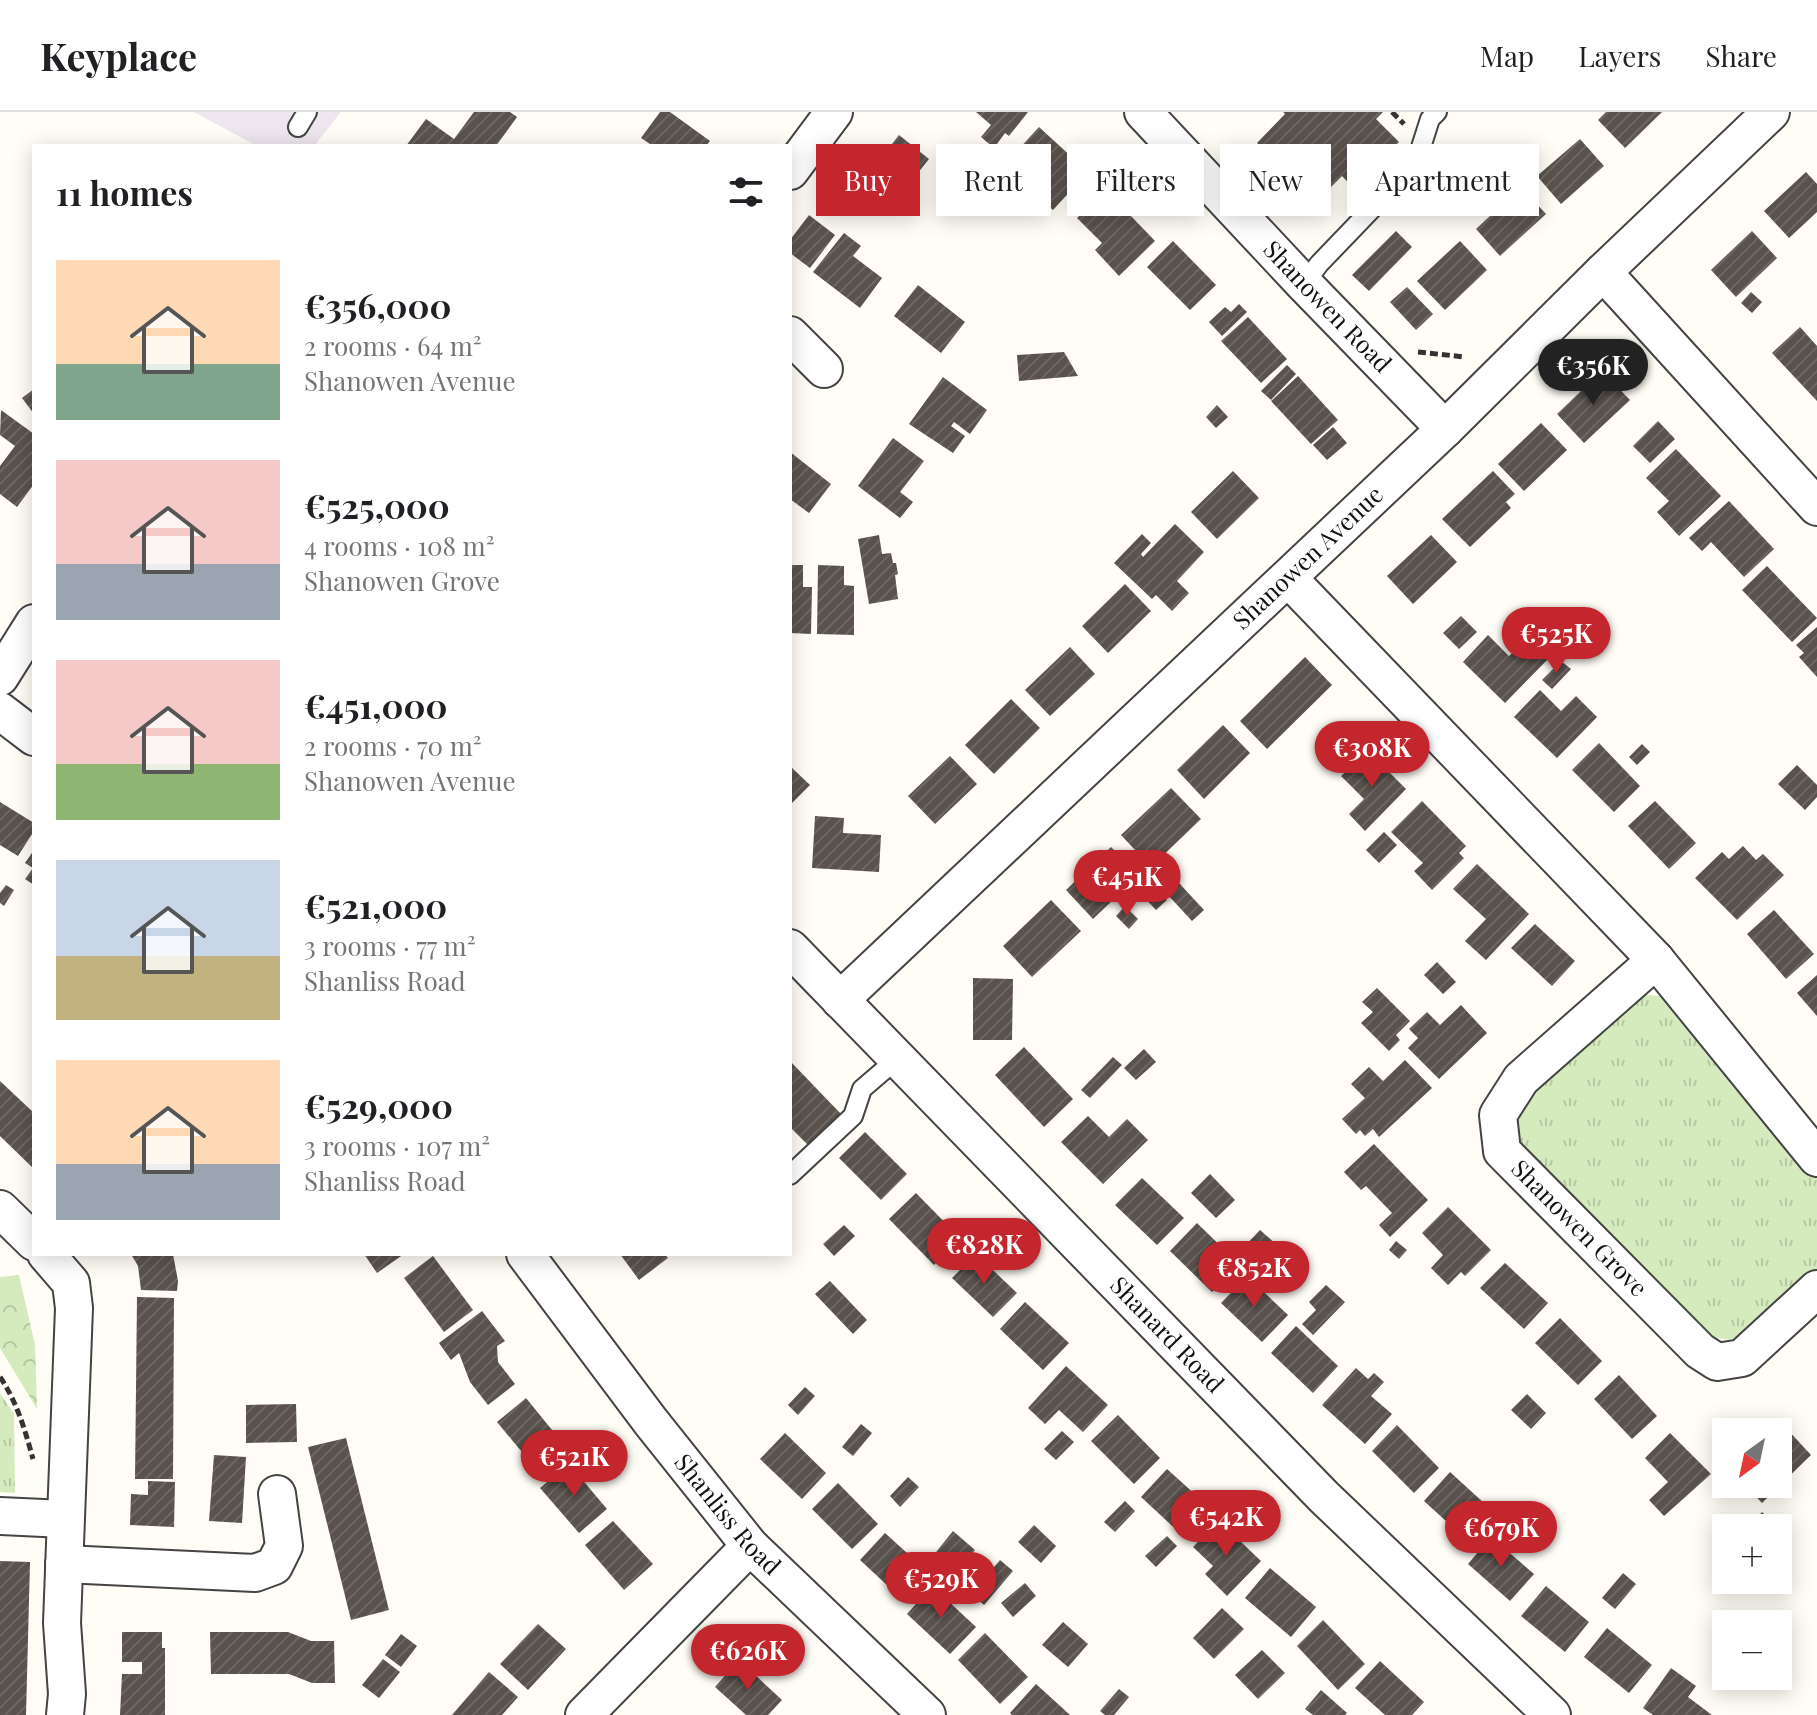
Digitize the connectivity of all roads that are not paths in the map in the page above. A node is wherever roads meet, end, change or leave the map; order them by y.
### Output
1 (834, 112) edge
2 (1143, 112) edge
3 (1437, 112) edge
4 (1771, 112) edge
5 (792, 168) edge
6 (1603, 272) junction
7 (1304, 284) junction
8 (792, 337) edge
9 (824, 369) dead end
10 (1445, 429) junction
11 (1817, 507) edge
12 (1288, 578) junction
13 (32, 626) edge
14 (0, 677) edge
15 (0, 711) edge
16 (32, 735) edge
17 (792, 950) edge
18 (1656, 960) junction
19 (840, 1000) junction
20 (897, 1059) junction
21 (1817, 1158) edge
22 (792, 1173) edge
23 (0, 1209) edge
24 (32, 1240) edge
25 (48, 1256) edge
26 (526, 1256) edge
27 (1817, 1289) edge
28 (277, 1494) dead end
29 (0, 1516) edge
30 (65, 1519) junction
31 (750, 1546) junction
32 (64, 1564) junction
33 (65, 1715) edge
34 (584, 1715) edge
35 (927, 1715) edge
36 (1552, 1715) edge

1 - 5 street
2 - 7 street, Shanowen Road
3 - 7 lane
4 - 6 street, Shanowen Avenue
6 - 10 street, Shanowen Avenue
6 - 11 street
7 - 10 street, Shanowen Road
8 - 9 street
10 - 12 street, Shanowen Avenue
12 - 18 street
12 - 19 street, Shanowen Avenue
13 - 14 street
15 - 16 street
17 - 19 street, Shanard Road
18 - 21 street
18 - 27 street, Shanowen Grove
19 - 20 street, Shanard Road
20 - 22 lane
20 - 36 street, Shanard Road
23 - 24 street
25 - 30 street
26 - 31 street, Shanliss Road
28 - 32 street
29 - 30 street
30 - 32 street
31 - 34 street
31 - 35 street, Shanliss Road
32 - 33 street

